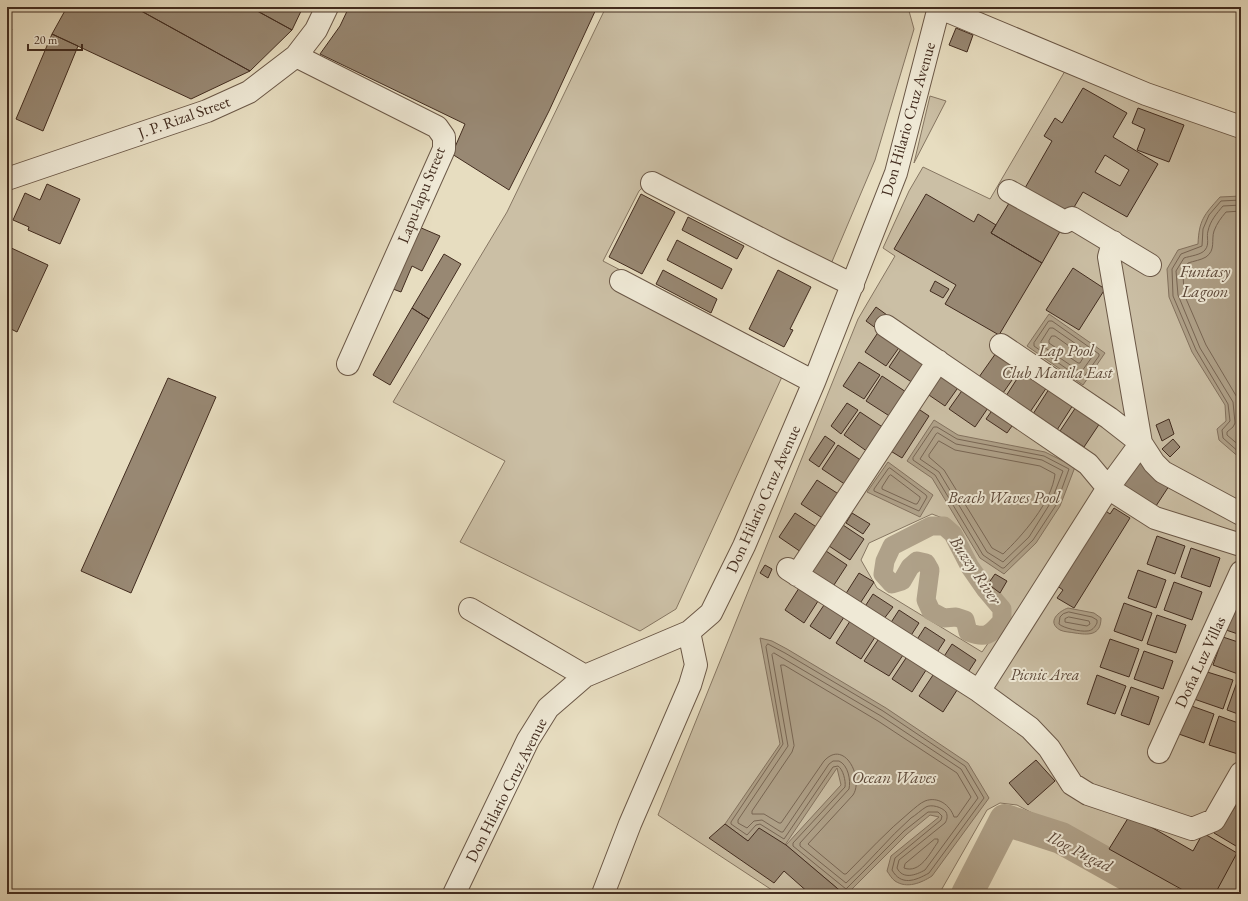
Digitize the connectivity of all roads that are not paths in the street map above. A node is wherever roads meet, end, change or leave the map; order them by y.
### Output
1 (327, 7) edge
2 (939, 7) edge
3 (296, 56) junction
4 (1241, 127) edge
5 (7, 179) edge
6 (652, 183) dead end
7 (1009, 190) dead end
8 (1113, 242) junction
9 (1150, 264) dead end
10 (621, 281) dead end
11 (853, 285) junction
12 (886, 326) dead end
13 (1001, 345) dead end
14 (938, 361) junction
15 (348, 364) dead end
16 (814, 382) junction
17 (1141, 443) junction
18 (1108, 488) junction
19 (1241, 514) edge
20 (1241, 545) edge
21 (1241, 572) edge
22 (470, 609) dead end
23 (689, 632) junction
24 (585, 676) junction
25 (979, 691) junction
26 (1159, 752) dead end
27 (1241, 773) edge
28 (454, 894) edge
29 (603, 894) edge

1 - 3 street, J. P. Rizal Street
2 - 4 street
2 - 11 street, Don Hilario Cruz Avenue
3 - 5 street, J. P. Rizal Street
3 - 15 street, Lapu-lapu Street
6 - 11 street
7 - 8 street
8 - 9 street
8 - 17 street
10 - 16 street
11 - 16 street, Don Hilario Cruz Avenue
12 - 14 street
13 - 17 street
14 - 18 street
14 - 25 street
16 - 23 street, Don Hilario Cruz Avenue
17 - 18 street
17 - 19 street
18 - 20 street
18 - 25 street
21 - 26 street, Doña Luz Villas
22 - 24 street
23 - 24 street, Don Hilario Cruz Avenue
23 - 29 street
24 - 28 street, Don Hilario Cruz Avenue
25 - 27 street

